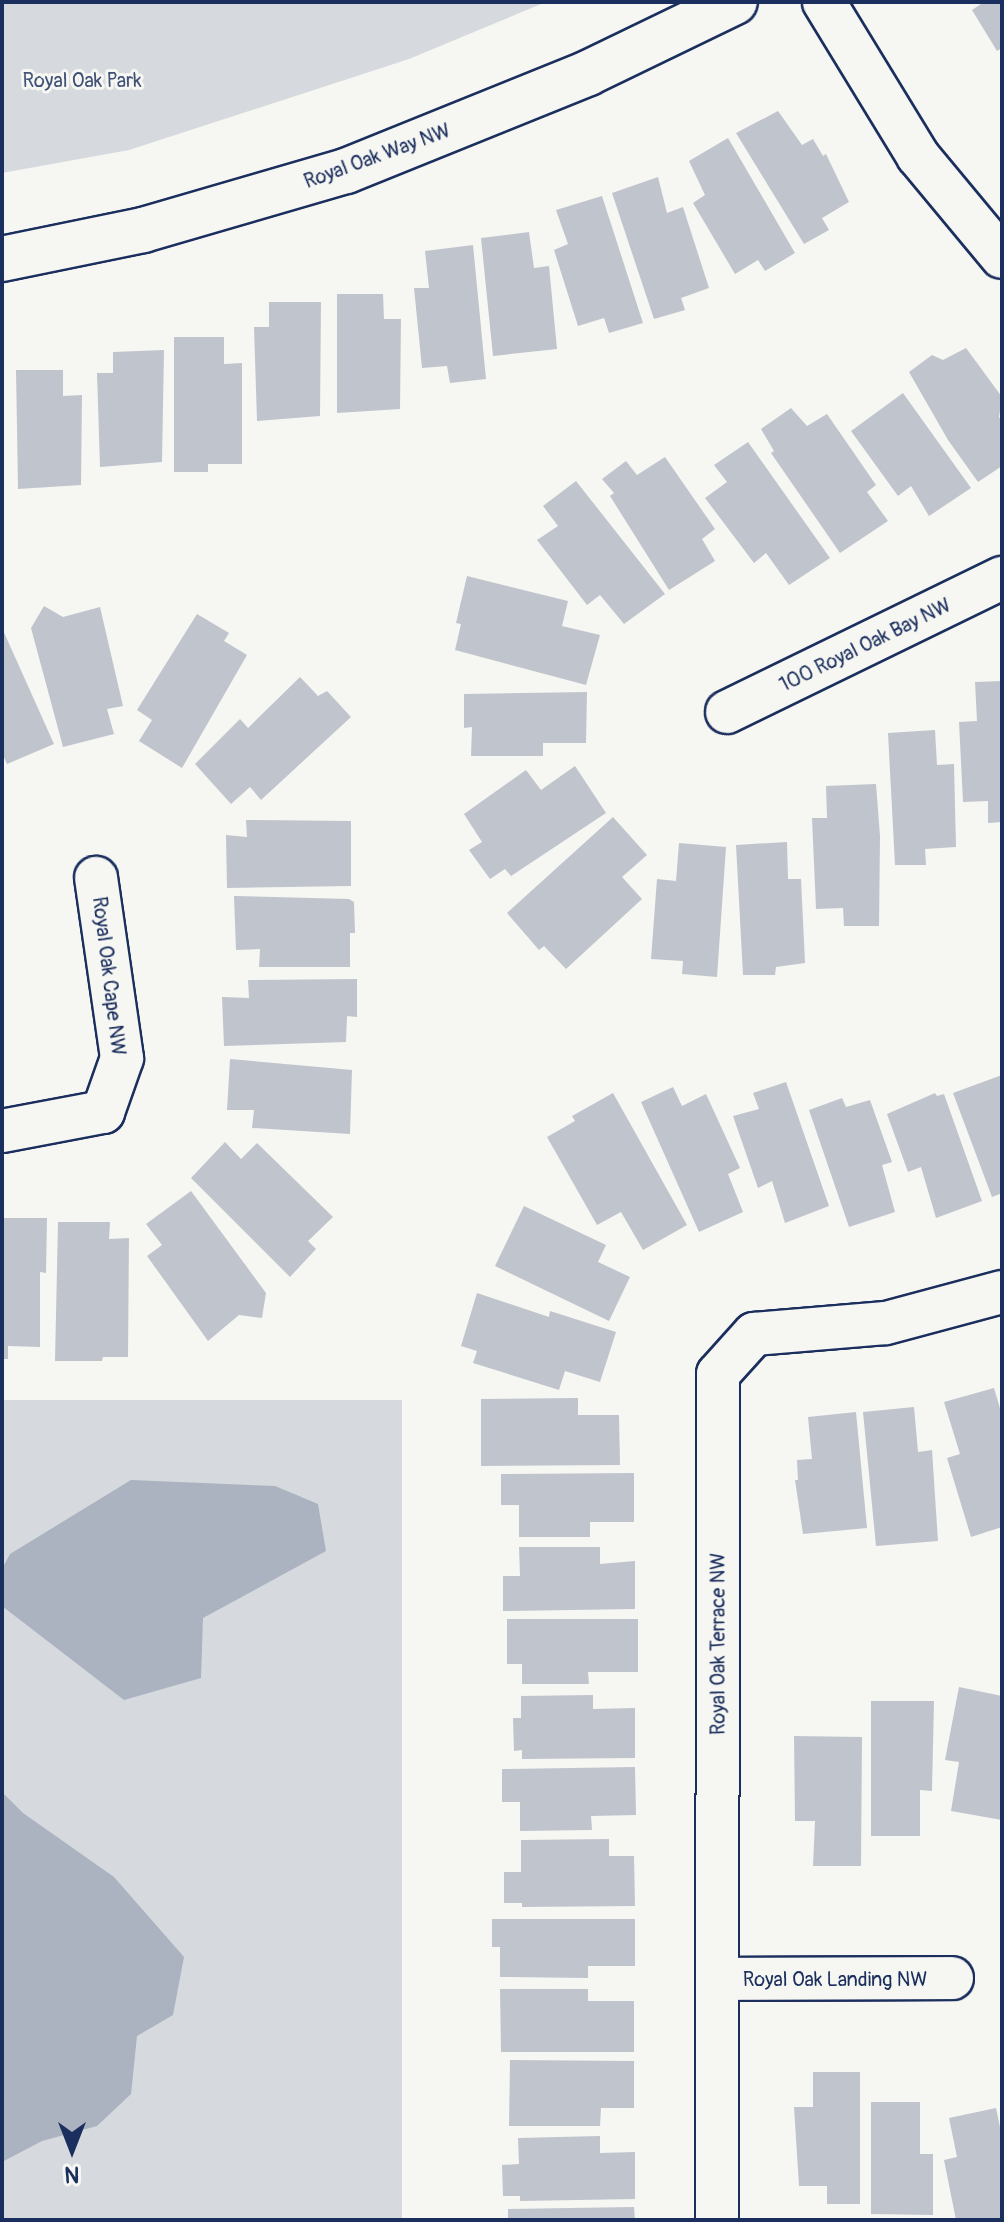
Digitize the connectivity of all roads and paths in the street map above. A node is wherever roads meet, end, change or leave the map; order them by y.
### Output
1 (735, 2) edge
2 (824, 2) edge
3 (1002, 257) edge
4 (2, 259) edge
5 (1002, 578) edge
6 (727, 712) dead end
7 (96, 878) dead end
8 (2, 1131) edge
9 (1002, 1292) edge
10 (952, 1978) dead end
11 (719, 1979) junction
12 (717, 2220) edge

1 - 4 street, Royal Oak Way NW
2 - 3 street
5 - 6 street, 100 Royal Oak Bay NW
7 - 8 street, Royal Oak Cape NW
9 - 11 street, Royal Oak Terrace NW
10 - 11 street, Royal Oak Landing NW
11 - 12 street, Royal Oak Terrace NW

